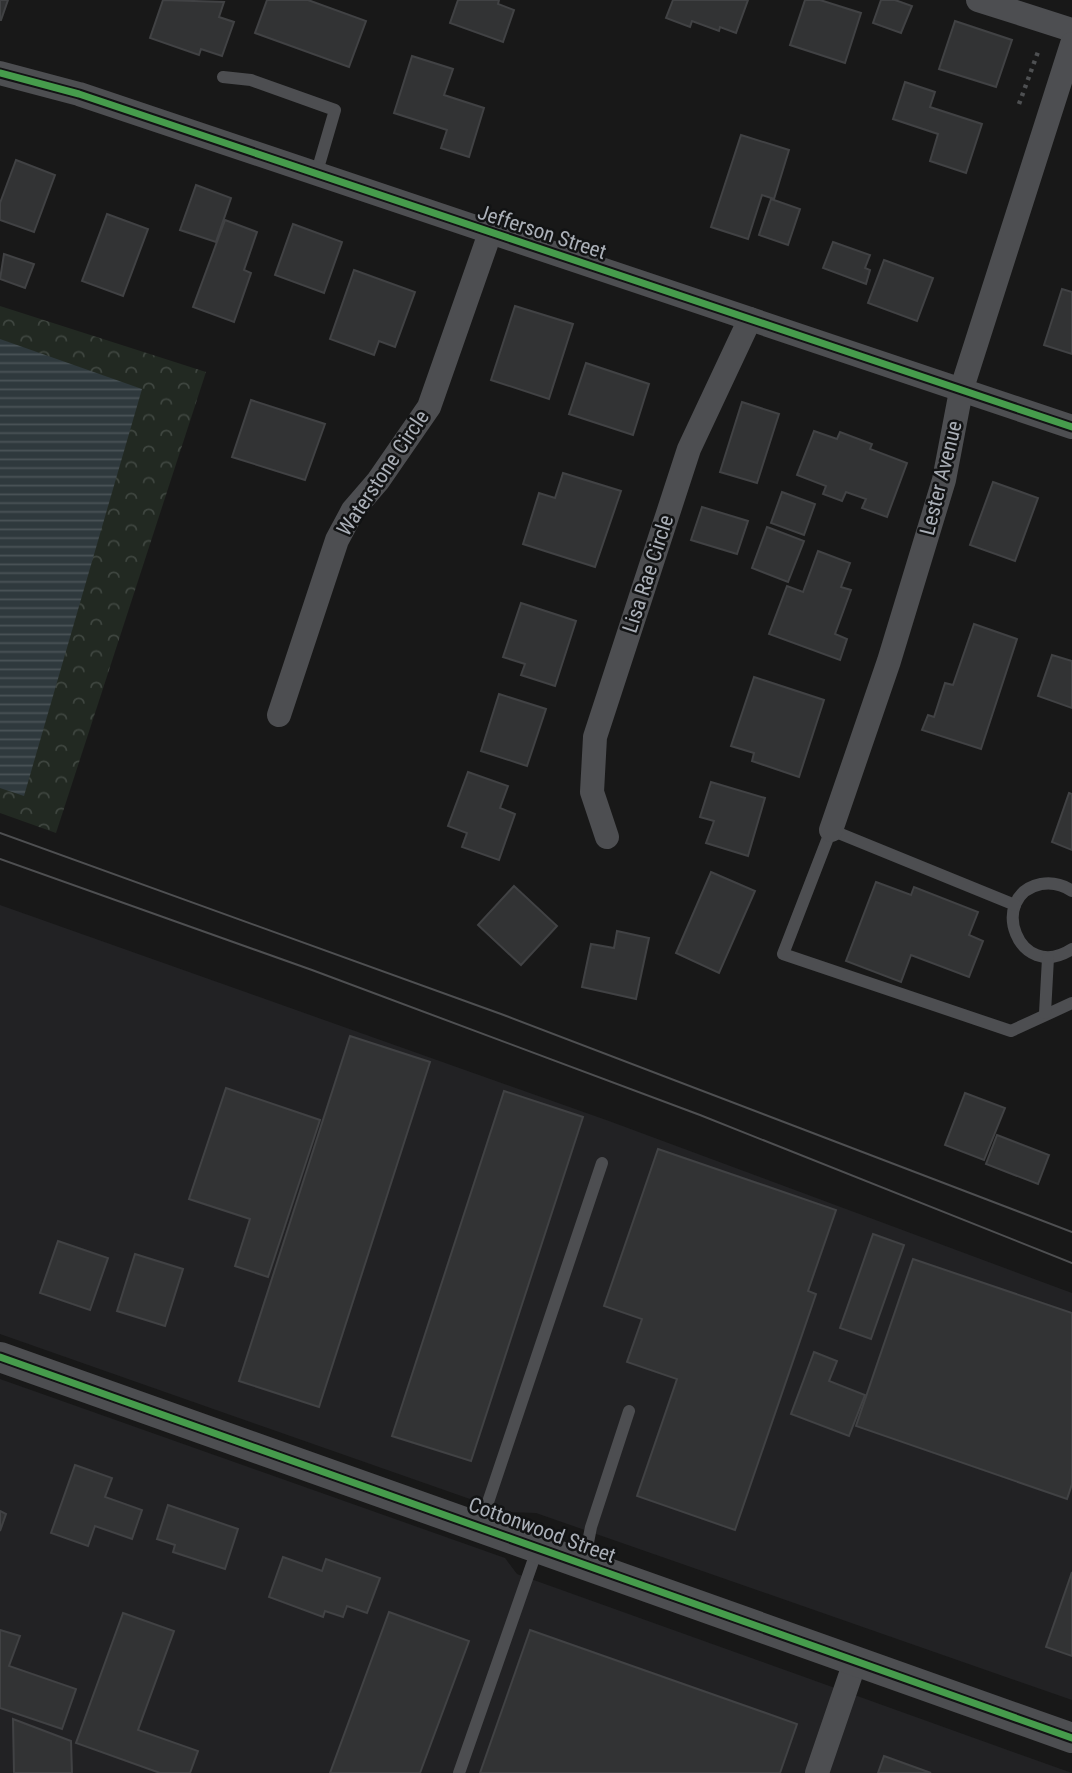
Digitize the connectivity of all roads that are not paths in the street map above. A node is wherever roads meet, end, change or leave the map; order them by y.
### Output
1 (978, 0) edge
2 (1072, 30) edge
3 (1072, 44) edge
4 (0, 73) edge
5 (223, 77) dead end
6 (316, 175) junction
7 (490, 233) junction
8 (750, 319) junction
9 (961, 391) junction
10 (1072, 427) edge
11 (279, 715) dead end
12 (831, 830) junction
13 (607, 837) dead end
14 (1072, 891) edge
15 (1015, 905) junction
16 (1072, 949) edge
17 (1048, 957) junction
18 (1072, 1003) edge
19 (1045, 1013) junction
20 (602, 1163) dead end
21 (0, 1357) edge
22 (629, 1411) dead end
23 (480, 1526) junction
24 (538, 1546) junction
25 (584, 1563) junction
26 (855, 1662) junction
27 (1072, 1738) edge
28 (459, 1773) edge
29 (817, 1773) edge

1 - 2 street
3 - 9 street, Lester Avenue
4 - 6 street, Jefferson Street
5 - 6 lane
6 - 7 street, Jefferson Street
7 - 8 street, Jefferson Street
7 - 11 street, Waterstone Circle
8 - 9 street, Jefferson Street
8 - 13 street, Lisa Rae Circle
9 - 10 street, Jefferson Street
9 - 12 street, Lester Avenue
12 - 15 lane
12 - 19 lane
14 - 15 lane
15 - 17 lane
16 - 17 lane
17 - 19 lane
18 - 19 lane
20 - 23 lane
21 - 23 street, Cottonwood Street
22 - 25 lane
23 - 24 street, Cottonwood Street
24 - 25 street, Cottonwood Street
24 - 28 lane
25 - 26 street, Cottonwood Street
26 - 27 street, Cottonwood Street
26 - 29 street

